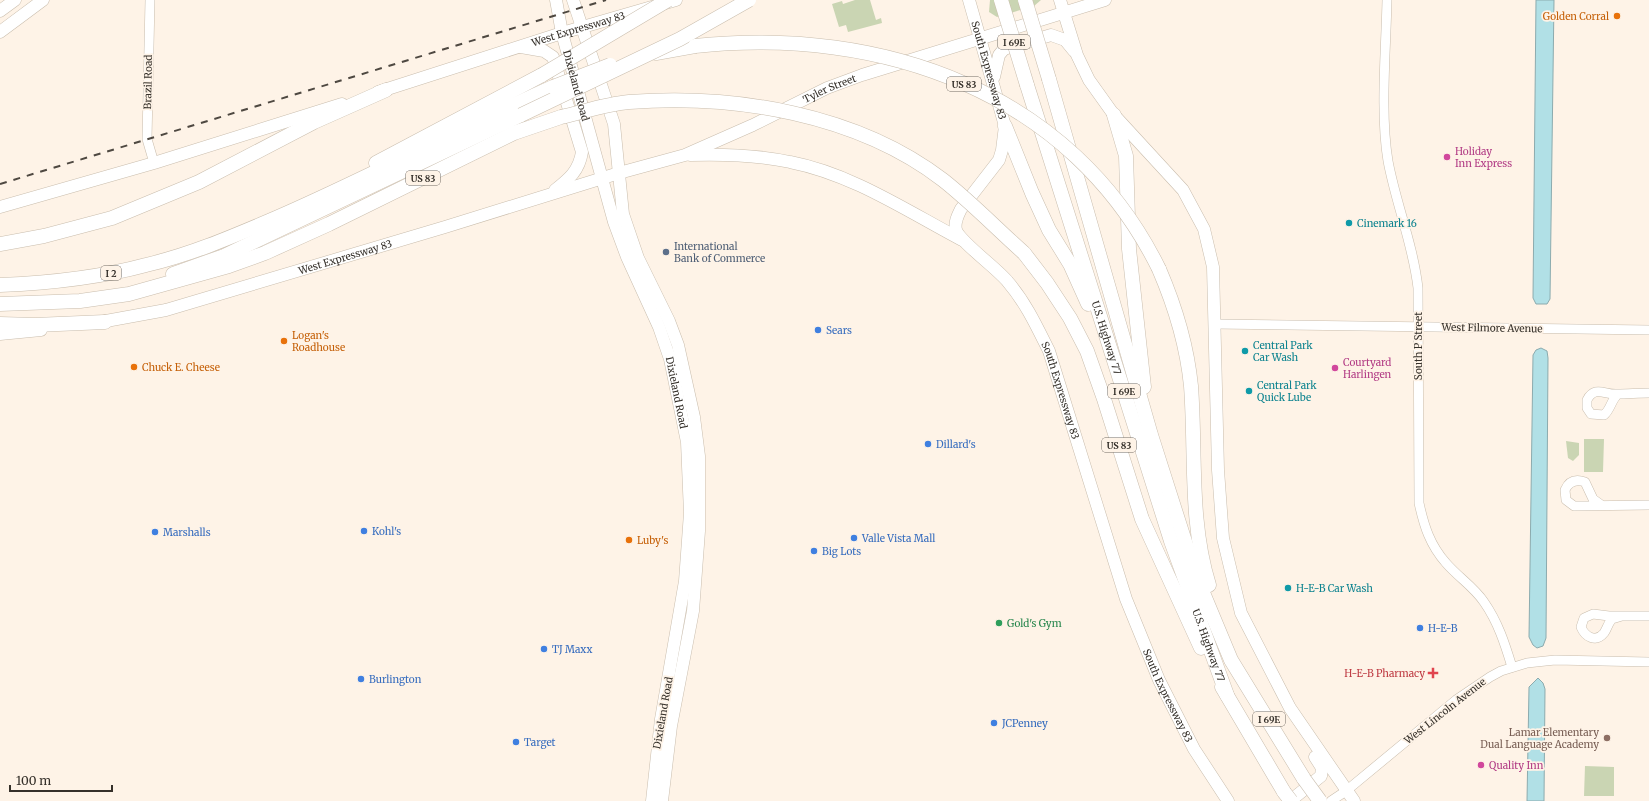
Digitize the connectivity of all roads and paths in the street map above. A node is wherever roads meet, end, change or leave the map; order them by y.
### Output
1 (15, 0) edge
2 (43, 0) edge
3 (150, 0) edge
4 (556, 0) edge
5 (574, 0) edge
6 (668, 0) edge
7 (676, 0) edge
8 (749, 0) edge
9 (969, 0) edge
10 (1001, 0) edge
11 (1025, 0) edge
12 (1060, 0) edge
13 (1106, 0) edge
14 (1387, 0) edge
15 (0, 11) edge
16 (1064, 13) junction
17 (582, 28) junction
18 (0, 32) edge
19 (562, 33) junction
20 (982, 39) junction
21 (520, 47) junction
22 (1077, 55) junction
23 (993, 82) junction
24 (386, 90) junction
25 (1114, 116) junction
26 (1004, 126) junction
27 (685, 155) junction
28 (154, 163) junction
29 (618, 173) junction
30 (602, 178) junction
31 (550, 195) junction
32 (0, 207) edge
33 (963, 240) junction
34 (217, 242) junction
35 (0, 244) edge
36 (0, 285) edge
37 (0, 304) edge
38 (20, 304) junction
39 (105, 322) junction
40 (0, 324) edge
41 (1215, 324) junction
42 (1419, 327) junction
43 (1649, 330) edge
44 (0, 334) edge
45 (1114, 364) junction
46 (1649, 393) edge
47 (1618, 394) dead end
48 (1151, 435) junction
49 (1600, 504) dead end
50 (1649, 505) edge
51 (1622, 616) dead end
52 (1649, 616) edge
53 (1232, 660) junction
54 (1649, 662) edge
55 (1512, 667) junction
56 (1227, 695) junction
57 (1290, 708) junction
58 (1203, 762) junction
59 (1346, 790) junction
60 (1288, 798) edge
61 (652, 801) edge
62 (662, 801) edge
63 (1228, 801) edge
64 (1235, 801) edge
65 (1320, 801) edge
66 (1330, 801) edge
67 (1334, 801) edge
68 (1354, 801) edge

1 - 15 main road
2 - 18 main road
3 - 28 street, Brazil Road
4 - 19 main road, Dixieland Road
5 - 17 main road, Dixieland Road
6 - 34 highway, bridge
7 - 17 main road, West Expressway 83
8 - 38 highway, bridge
9 - 20 main road, South Expressway 83
10 - 45 highway, U.S. Highway 77 / I 69E, bridge
11 - 48 highway, U.S. Highway 77 / I 69E, bridge
12 - 16 main road
13 - 16 main road, Tyler Street
14 - 42 street, South P Street
16 - 20 main road, Tyler Street
16 - 22 main road
17 - 19 main road, West Expressway 83
17 - 29 main road, Dixieland Road
19 - 21 main road, West Expressway 83
19 - 30 main road, Dixieland Road
20 - 23 main road, South Expressway 83
20 - 27 main road, Tyler Street
21 - 24 main road, West Expressway 83
21 - 31 main road
22 - 23 main road
22 - 25 main road
23 - 26 main road, South Expressway 83
24 - 28 main road, West Expressway 83
24 - 35 highway
25 - 41 main road
25 - 48 highway
26 - 33 main road, South Expressway 83
26 - 45 highway
27 - 29 main road, West Expressway 83
27 - 33 main road
28 - 32 main road, West Expressway 83
29 - 30 main road, West Expressway 83
29 - 62 main road, Dixieland Road
30 - 31 main road, West Expressway 83
30 - 61 main road, Dixieland Road
31 - 39 main road, West Expressway 83
33 - 58 main road, South Expressway 83
34 - 36 highway, I 2
34 - 53 highway, US 83, bridge
37 - 38 highway
38 - 56 highway, US 83, bridge
39 - 40 highway
39 - 44 main road, West Expressway 83
41 - 42 street, West Filmore Avenue
41 - 57 main road
42 - 43 street, West Filmore Avenue
42 - 55 street, South P Street
45 - 56 highway, U.S. Highway 77 / I 69E
46 - 47 street
48 - 53 highway, U.S. Highway 77 / I 69E
49 - 50 street
51 - 52 street
53 - 65 highway, I 69E, bridge
54 - 55 street, West Lincoln Avenue
55 - 59 street, West Lincoln Avenue
56 - 60 highway, I 69E
57 - 59 main road
57 - 60 main road
58 - 63 main road, South Expressway 83
58 - 64 main road
59 - 66 street, West Lincoln Avenue
59 - 67 street
59 - 68 main road

